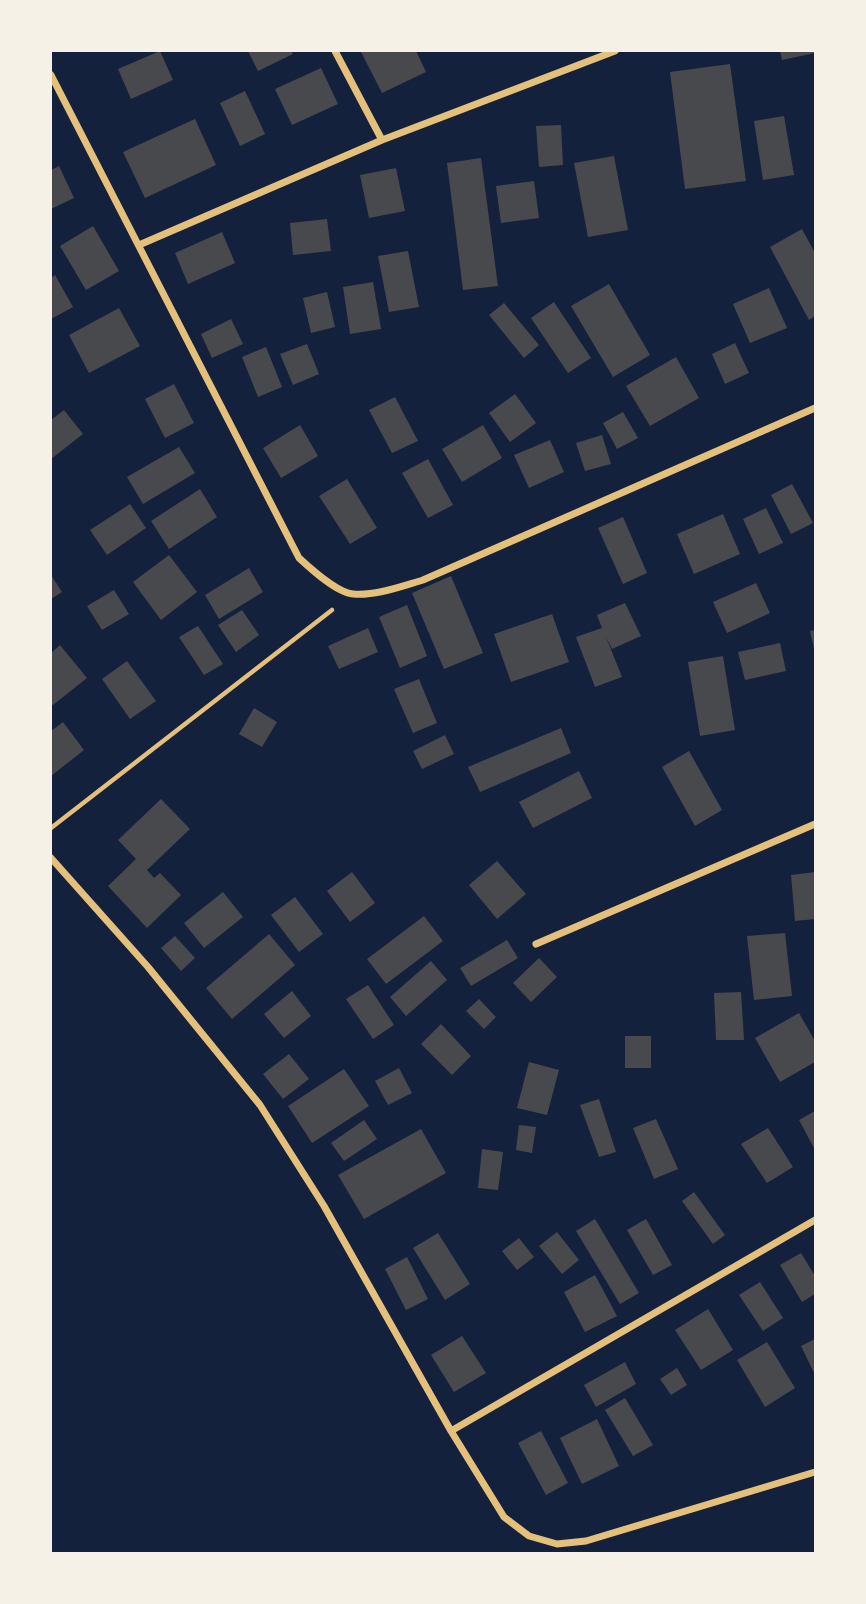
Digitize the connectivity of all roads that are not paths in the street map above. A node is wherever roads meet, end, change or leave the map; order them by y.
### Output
1 (335, 51) edge
2 (615, 51) edge
3 (597, 54) edge
4 (51, 75) edge
5 (382, 140) junction
6 (139, 245) junction
7 (815, 408) edge
8 (815, 824) edge
9 (51, 858) edge
10 (536, 944) dead end
11 (815, 1220) edge
12 (452, 1431) junction
13 (815, 1472) edge

1 - 5 street
2 - 3 street
3 - 5 street
4 - 6 street
5 - 6 street
6 - 7 street
8 - 10 street
9 - 12 street
11 - 12 street
12 - 13 street

